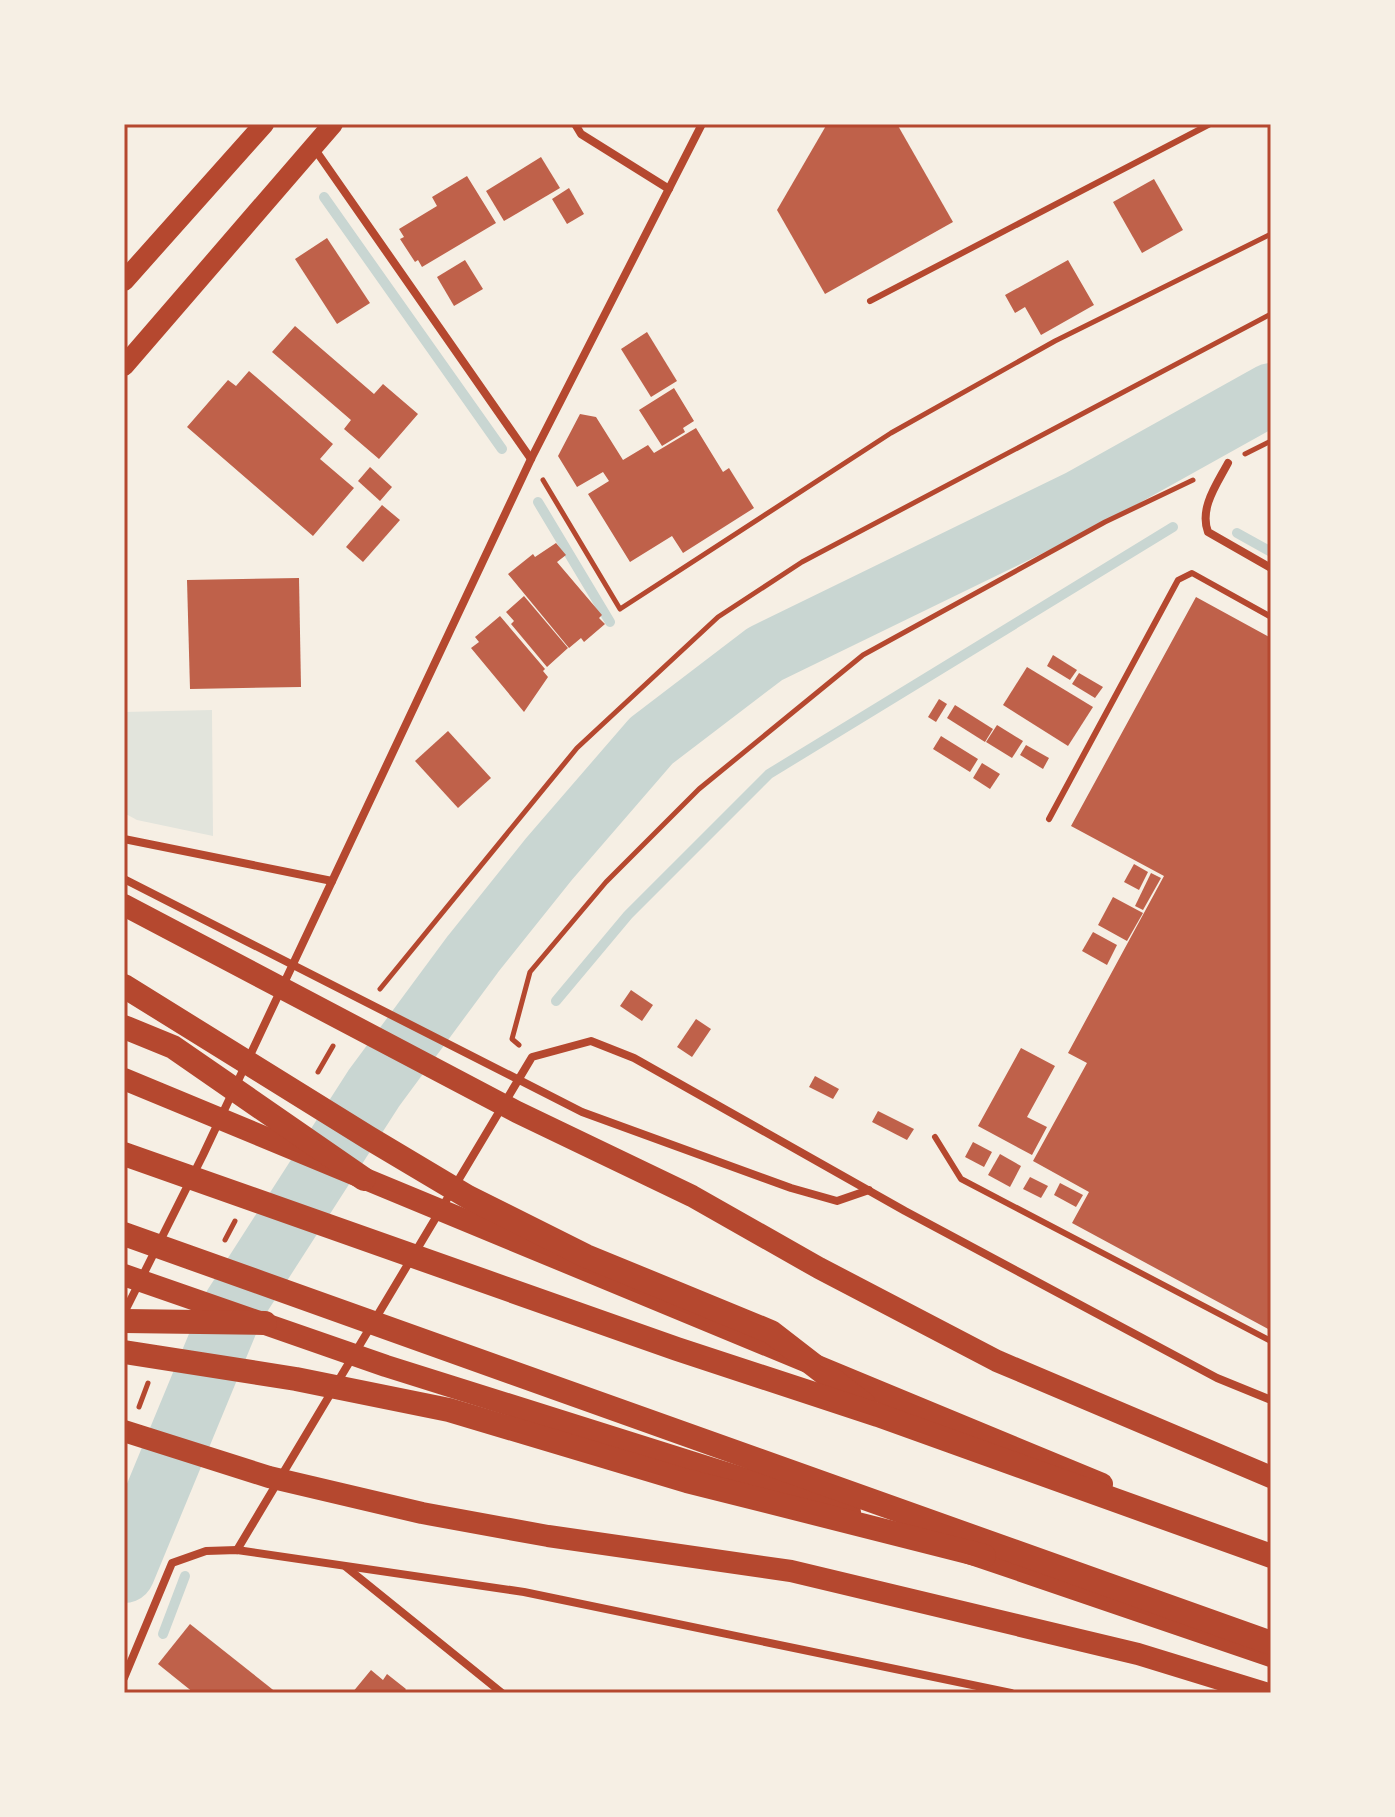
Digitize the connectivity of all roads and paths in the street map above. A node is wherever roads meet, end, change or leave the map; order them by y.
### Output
1 (264, 124) edge
2 (333, 124) edge
3 (575, 124) edge
4 (702, 124) edge
5 (1210, 124) edge
6 (314, 148) junction
7 (669, 189) junction
8 (1271, 234) edge
9 (124, 281) edge
10 (870, 301) dead end
11 (1271, 314) edge
12 (124, 366) edge
13 (1271, 441) edge
14 (531, 459) junction
15 (1228, 463) junction
16 (1271, 568) edge
17 (1271, 617) edge
18 (1049, 819) dead end
19 (124, 839) edge
20 (124, 879) edge
21 (332, 881) junction
22 (124, 905) edge
23 (124, 986) edge
24 (371, 1000) dead end
25 (124, 1027) edge
26 (341, 1035) dead end
27 (532, 1057) junction
28 (316, 1075) dead end
29 (124, 1079) edge
30 (935, 1137) dead end
31 (124, 1154) edge
32 (364, 1179) junction
33 (869, 1190) junction
34 (239, 1214) dead end
35 (124, 1234) edge
36 (224, 1242) dead end
37 (124, 1275) edge
38 (124, 1313) edge
39 (124, 1321) edge
40 (265, 1323) junction
41 (1271, 1341) edge
42 (124, 1352) edge
43 (149, 1380) dead end
44 (1271, 1400) edge
45 (878, 1415) junction
46 (129, 1425) edge
47 (1202, 1450) junction
48 (1271, 1463) edge
49 (1271, 1477) edge
50 (1271, 1548) edge
51 (237, 1550) junction
52 (1271, 1556) edge
53 (345, 1566) junction
54 (1115, 1589) junction
55 (1271, 1643) edge
56 (1271, 1656) edge
57 (124, 1678) edge
58 (502, 1693) edge
59 (1011, 1693) edge
60 (1265, 1693) edge

1 - 9 main road
2 - 6 main road
3 - 7 street
4 - 7 street
5 - 10 lane
6 - 12 main road
6 - 14 street
7 - 14 street
8 - 14 path
11 - 24 path
13 - 15 path
14 - 21 street
15 - 16 street
15 - 27 path
17 - 18 lane
19 - 21 street
20 - 33 street
21 - 38 street
22 - 47 highway
23 - 45 highway
25 - 32 highway
26 - 28 path
27 - 33 street
27 - 51 street
29 - 32 highway
30 - 41 lane
31 - 45 highway
32 - 50 highway
33 - 44 street
34 - 36 path
35 - 54 highway
37 - 40 highway
39 - 40 highway
40 - 56 highway
42 - 54 highway
43 - 46 path
45 - 52 highway
46 - 60 highway
47 - 48 highway
47 - 49 highway
51 - 53 street
51 - 57 street
53 - 58 street
53 - 59 street
54 - 55 highway

